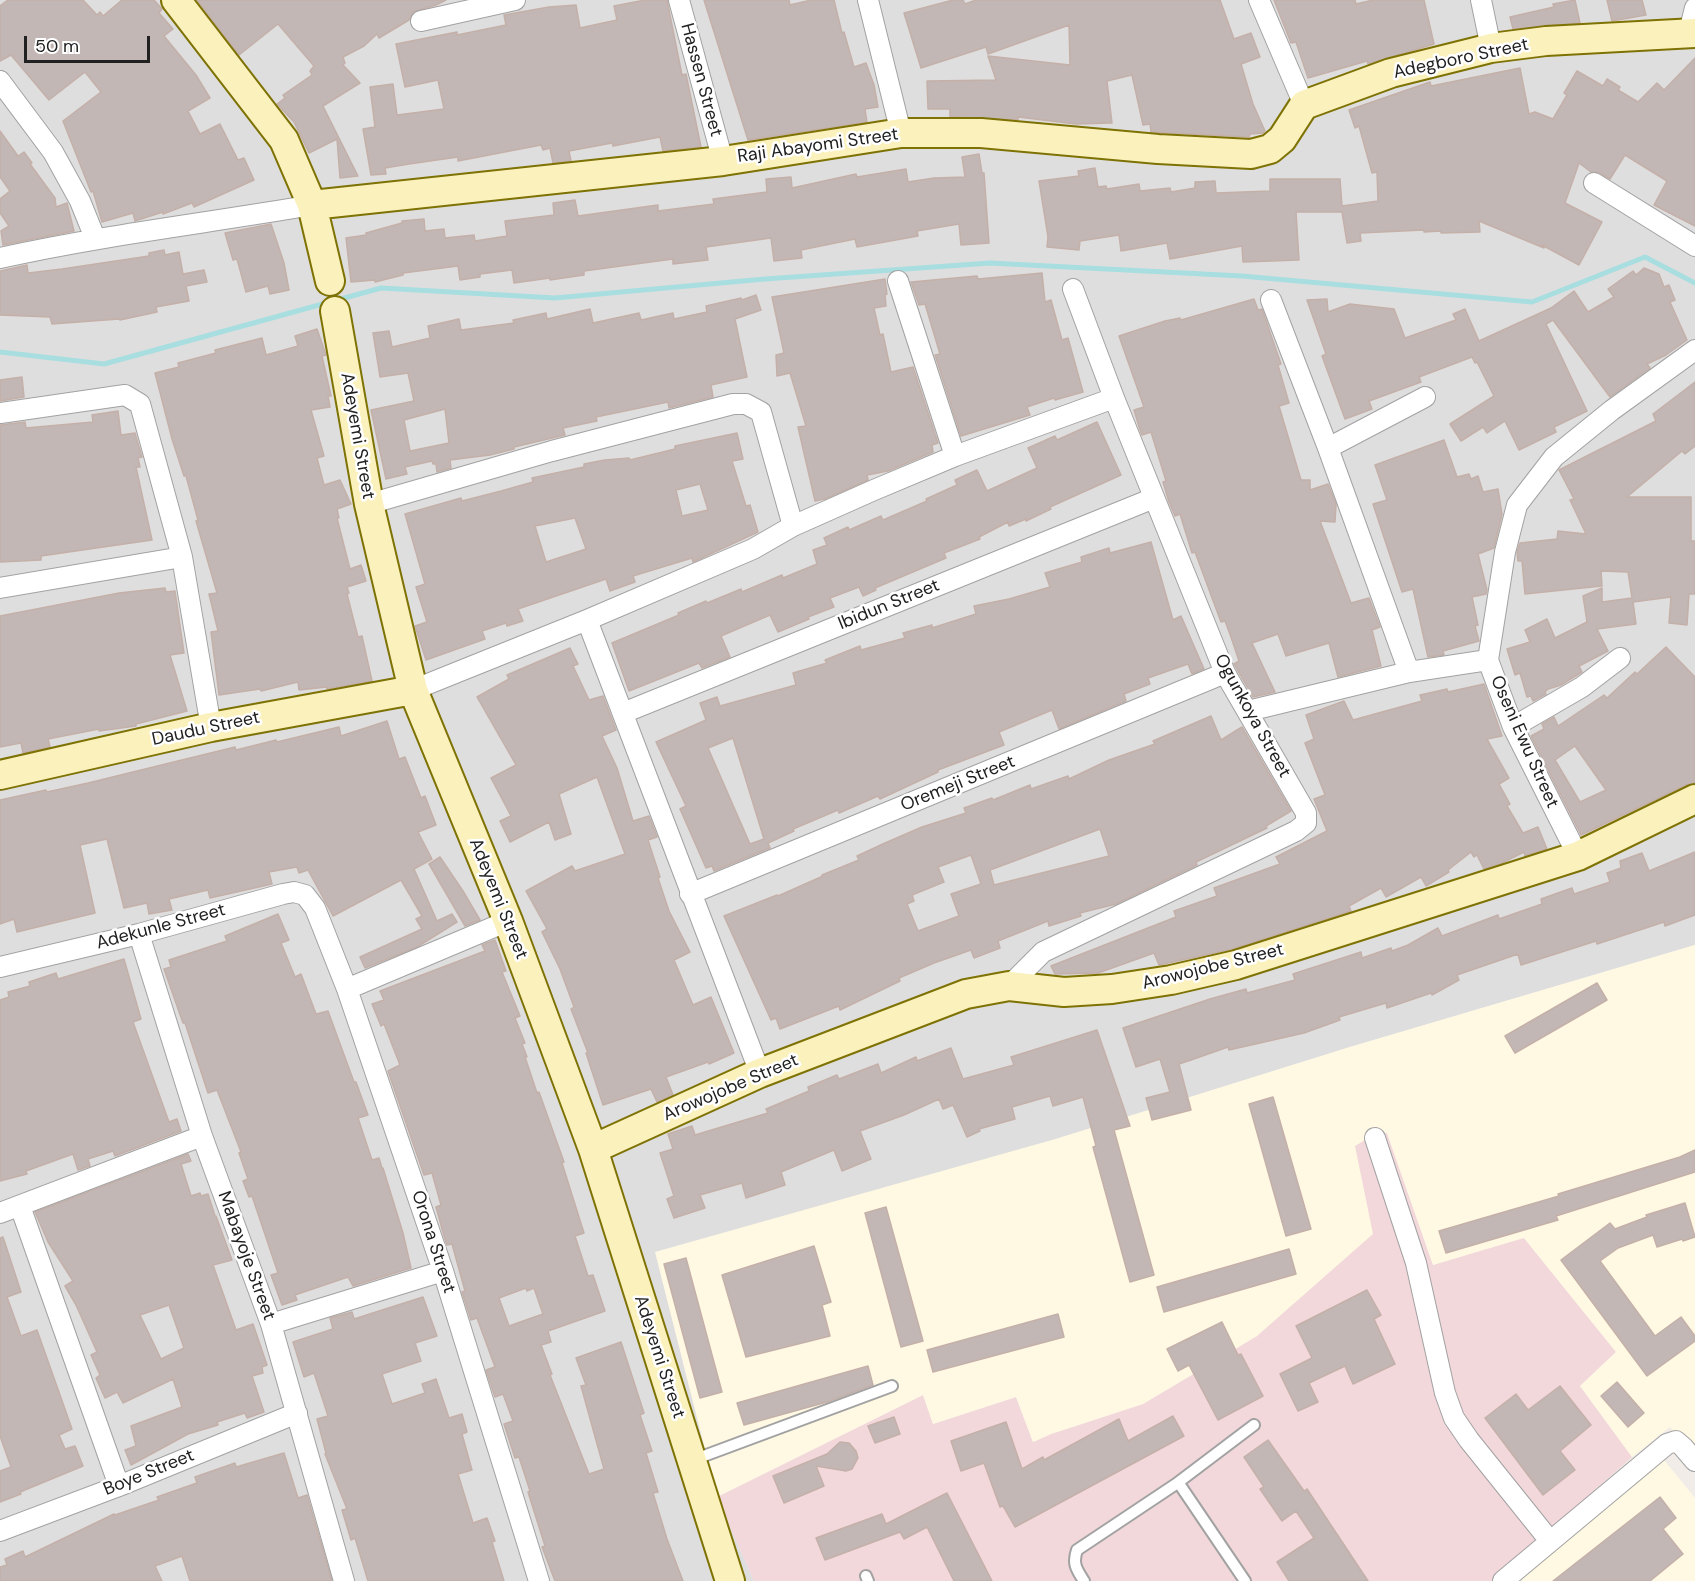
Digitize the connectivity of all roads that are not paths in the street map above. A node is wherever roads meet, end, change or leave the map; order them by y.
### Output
1 (176, 0) edge
2 (515, 0) edge
3 (679, 0) edge
4 (868, 0) edge
5 (1259, 0) edge
6 (1480, 0) edge
7 (421, 21) dead end
8 (1693, 24) edge
9 (1491, 48) junction
10 (0, 81) edge
11 (1304, 105) junction
12 (901, 133) junction
13 (723, 160) junction
14 (1594, 183) dead end
15 (312, 206) junction
16 (95, 238) junction
17 (1695, 246) edge
18 (0, 258) edge
19 (898, 280) dead end
20 (330, 281) joint
21 (1073, 289) dead end
22 (1271, 300) dead end
23 (335, 311) joint
24 (1695, 350) edge
25 (1425, 397) dead end
26 (1114, 398) junction
27 (0, 413) edge
28 (1328, 448) junction
29 (954, 456) junction
30 (1154, 498) junction
31 (369, 504) junction
32 (793, 526) junction
33 (182, 557) junction
34 (0, 588) edge
35 (587, 620) junction
36 (1620, 658) dead end
37 (1488, 660) junction
38 (1409, 672) junction
39 (1225, 673) junction
40 (413, 690) junction
41 (1248, 711) junction
42 (623, 713) junction
43 (211, 727) junction
44 (1513, 727) junction
45 (0, 775) edge
46 (1695, 799) edge
47 (1578, 856) junction
48 (690, 894) junction
49 (315, 908) joint
50 (508, 921) junction
51 (139, 934) junction
52 (0, 967) edge
53 (1009, 986) junction
54 (347, 989) junction
55 (760, 1073) junction
56 (202, 1136) junction
57 (1375, 1138) dead end
58 (593, 1149) junction
59 (20, 1206) junction
60 (0, 1213) edge
61 (443, 1271) junction
62 (271, 1324) junction
63 (892, 1386) dead end
64 (297, 1413) junction
65 (1254, 1425) dead end
66 (692, 1461) junction
67 (1695, 1461) edge
68 (1176, 1484) junction
69 (119, 1486) junction
70 (0, 1531) edge
71 (1550, 1541) junction
72 (1081, 1580) edge
73 (344, 1581) edge
74 (539, 1581) edge
75 (730, 1581) edge
76 (1245, 1581) edge
77 (1503, 1581) edge

1 - 15 street, Adeyemi Street
2 - 7 street
3 - 13 street, Hassen Street
4 - 12 street
5 - 11 street
6 - 9 street
8 - 9 street, Adegboro Street
9 - 11 street, Adegboro Street
10 - 16 street
11 - 12 street, Raji Abayomi Street
12 - 13 street, Raji Abayomi Street
13 - 15 street, Raji Abayomi Street
14 - 17 street
15 - 16 street
15 - 20 street, Adeyemi Street
16 - 18 street
19 - 29 street
20 - 23 street, Adeyemi Street
21 - 26 street, Ogunkoya Street
22 - 28 street
23 - 31 street, Adeyemi Street
24 - 37 street, Oseni Ewu Street
25 - 28 street
26 - 29 street
26 - 30 street, Ogunkoya Street
27 - 33 street
28 - 38 street
29 - 32 street
30 - 39 street, Ogunkoya Street
30 - 42 street, Ibidun Street
31 - 32 street
31 - 40 street, Adeyemi Street
32 - 35 street
33 - 34 street
33 - 43 street
35 - 40 street
35 - 42 street
36 - 44 street
37 - 38 street
37 - 44 street, Oseni Ewu Street
38 - 41 street
39 - 41 street, Ogunkoya Street
39 - 48 street, Oremeji Street
40 - 43 street, Daudu Street
40 - 50 street, Adeyemi Street
41 - 53 street, Ogunkoya Street
42 - 48 street
43 - 45 street, Daudu Street
44 - 47 street, Oseni Ewu Street
46 - 47 street, Arowojobe Street
47 - 53 street, Arowojobe Street
48 - 55 street
49 - 51 street, Adekunle Street
49 - 54 street, Orona Street
50 - 54 street
50 - 58 street, Adeyemi Street
51 - 52 street, Adekunle Street
51 - 56 street, Mabayoje Street
53 - 55 street, Arowojobe Street
54 - 61 street, Orona Street
55 - 58 street, Arowojobe Street
56 - 59 street
56 - 62 street, Mabayoje Street
57 - 71 street
58 - 66 street, Adeyemi Street
59 - 60 street
59 - 69 street
61 - 62 street
61 - 74 street, Orona Street
62 - 64 street, Mabayoje Street
63 - 66 lane
64 - 69 street, Boye Street
64 - 73 street, Mabayoje Street
65 - 68 lane
66 - 75 street, Adeyemi Street
67 - 71 street
68 - 72 lane
68 - 76 lane
69 - 70 street, Boye Street
71 - 77 street

